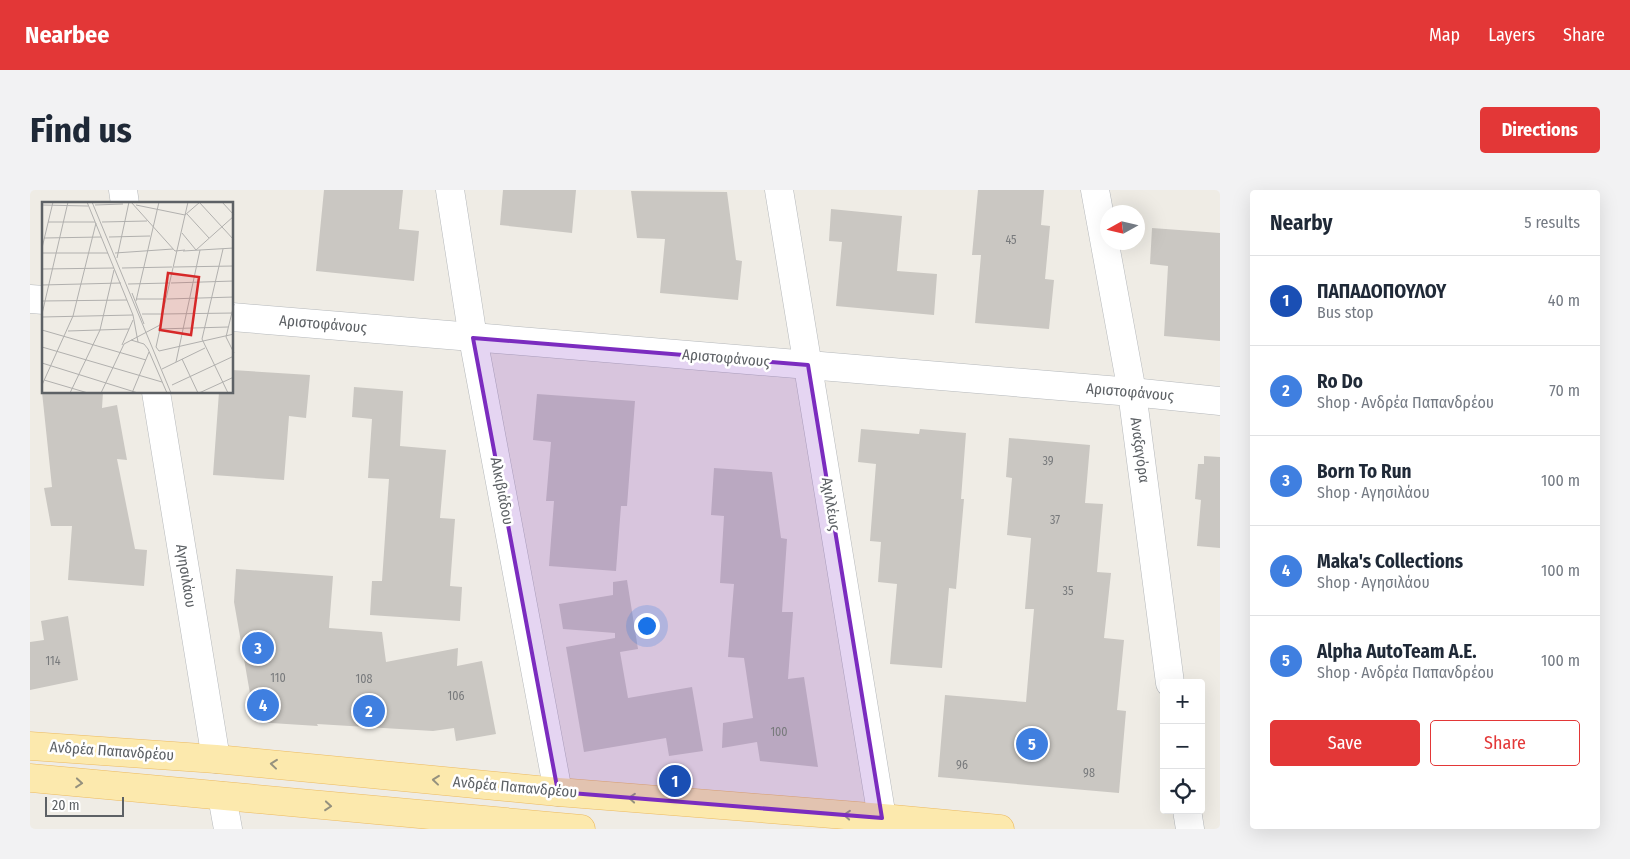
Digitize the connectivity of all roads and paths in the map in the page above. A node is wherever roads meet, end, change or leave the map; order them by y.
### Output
1 (450, 190) edge
2 (779, 190) edge
3 (1095, 190) edge
4 (234, 316) edge
5 (473, 338) junction
6 (808, 365) junction
7 (1132, 392) junction
8 (156, 394) edge
9 (1220, 401) edge
10 (1169, 679) edge
11 (30, 746) edge
12 (216, 759) junction
13 (30, 778) edge
14 (558, 792) junction
15 (222, 796) junction
16 (1188, 814) edge
17 (882, 818) junction
18 (566, 828) edge
19 (228, 829) edge
20 (1000, 829) edge
21 (1190, 829) edge

1 - 5 street, Αλκιβιάδου
2 - 6 street, Αχιλλέως
3 - 7 street, Αναξαγόρα
4 - 5 street, Αριστοφάνους
5 - 6 street, Αριστοφάνους
5 - 14 street, Αλκιβιάδου
6 - 7 street, Αριστοφάνους
6 - 17 street, Αχιλλέως
7 - 9 street, Αριστοφάνους
7 - 10 street, Αναξαγόρα
8 - 12 street, Αγησιλάου
11 - 12 main road, Ανδρέα Παπανδρέου
14 -> 12 main road, Ανδρέα Παπανδρέου
13 -> 15 main road
17 -> 14 main road, Ανδρέα Παπανδρέου
15 -> 18 main road
15 - 19 street
16 - 21 street
17 - 20 main road, Ανδρέα Παπανδρέου

